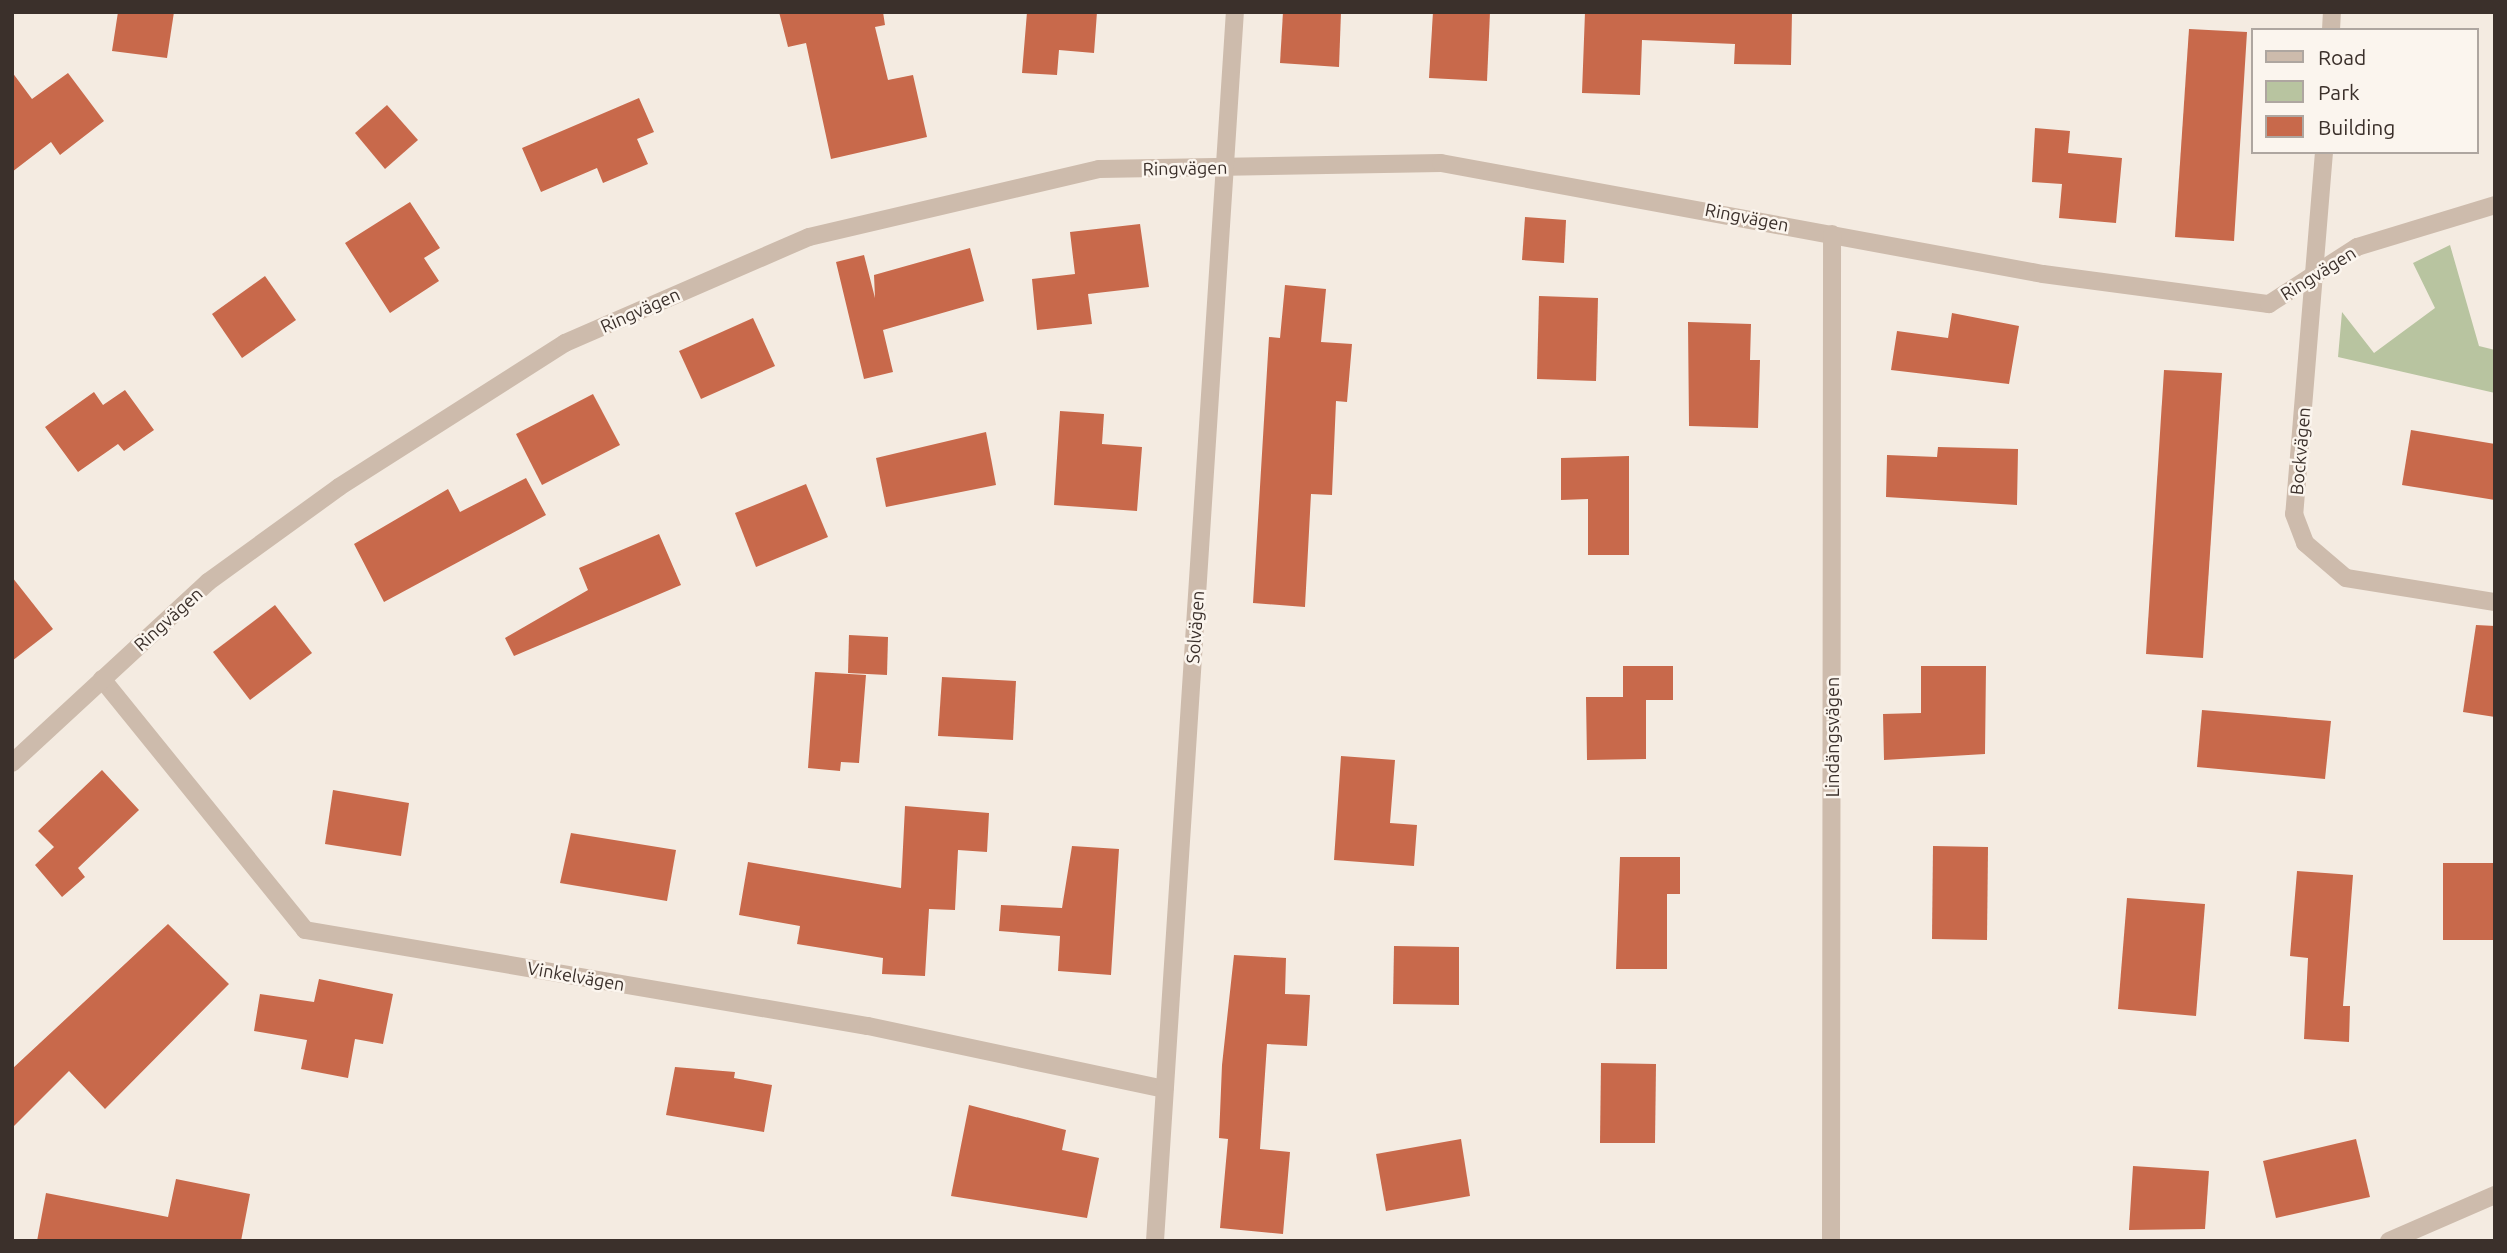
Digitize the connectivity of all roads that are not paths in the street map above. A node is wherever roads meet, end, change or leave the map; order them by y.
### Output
1 (1234, 12) edge
2 (2324, 154) edge
3 (1226, 167) junction
4 (2495, 205) edge
5 (1832, 234) junction
6 (2317, 273) junction
7 (2495, 602) edge
8 (102, 679) junction
9 (12, 763) edge
10 (1164, 1089) junction
11 (2495, 1195) edge
12 (1155, 1241) edge
13 (1830, 1241) edge
14 (2389, 1241) edge

1 - 3 street, Solvägen
2 - 6 street, Bockvägen
3 - 5 street, Ringvägen
3 - 8 street, Ringvägen
3 - 10 street, Solvägen
4 - 6 street, Ringvägen
5 - 6 street, Ringvägen
5 - 13 street, Lindängsvägen
6 - 7 street, Bockvägen
8 - 9 street, Ringvägen
8 - 10 street, Vinkelvägen
10 - 12 street, Solvägen
11 - 14 street

